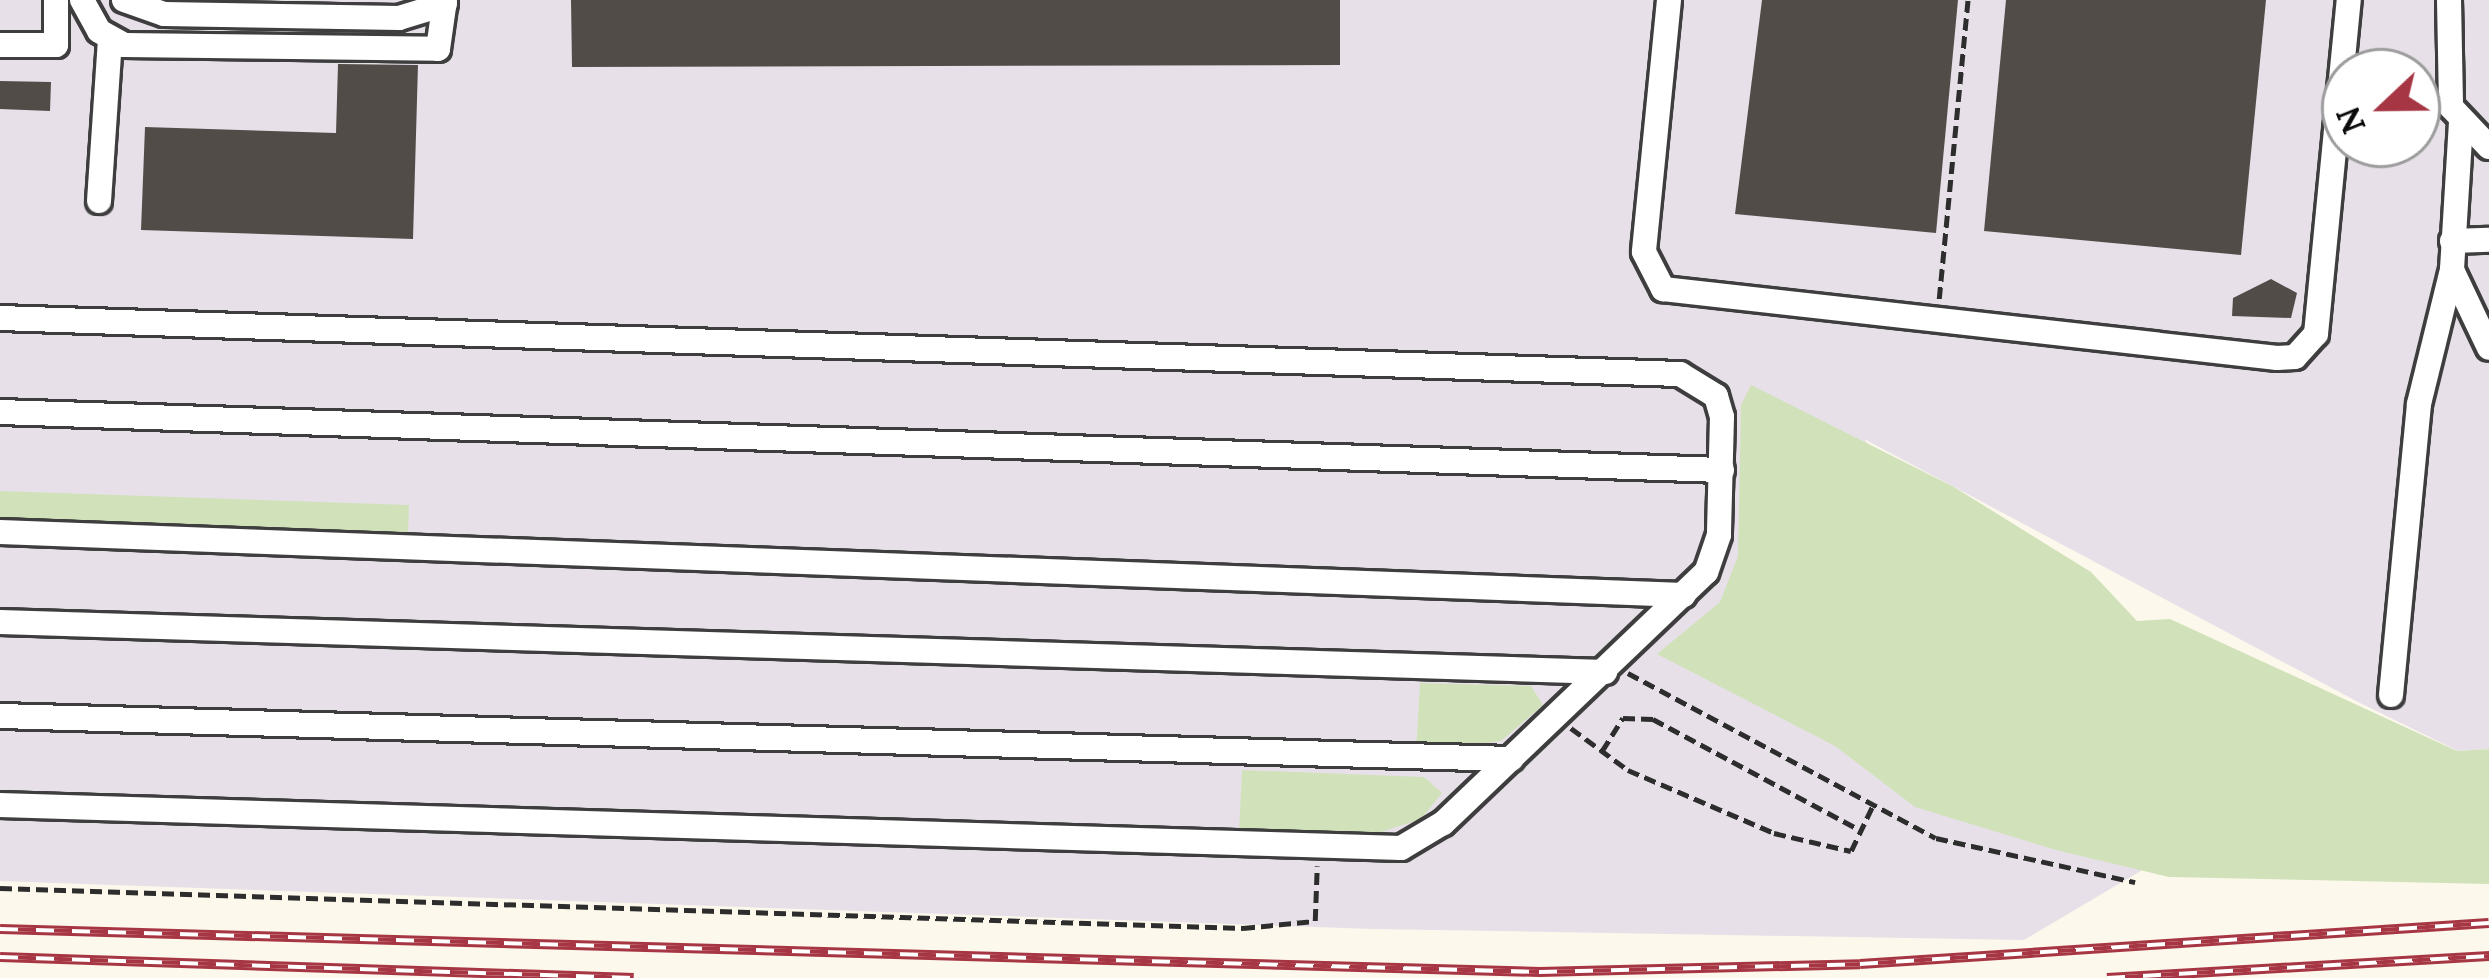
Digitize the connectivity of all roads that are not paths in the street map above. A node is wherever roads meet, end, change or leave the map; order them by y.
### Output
1 (56, 0) edge
2 (82, 0) edge
3 (124, 0) edge
4 (1669, 0) edge
5 (2349, 0) edge
6 (2449, 0) edge
7 (445, 2) edge
8 (110, 39) junction
9 (0, 45) edge
10 (2461, 122) junction
11 (2489, 147) edge
12 (99, 201) dead end
13 (2489, 240) edge
14 (2452, 241) junction
15 (2452, 270) junction
16 (0, 318) edge
17 (2489, 348) edge
18 (0, 412) edge
19 (1722, 470) junction
20 (0, 532) edge
21 (1684, 596) junction
22 (0, 622) edge
23 (1609, 669) junction
24 (2391, 695) dead end
25 (0, 716) edge
26 (1513, 759) junction
27 (0, 806) edge

1 - 9 street
2 - 8 street
3 - 7 street
4 - 5 street
6 - 10 street
7 - 8 street
8 - 12 street
10 - 11 street
10 - 14 street
13 - 14 street
14 - 15 street
15 - 17 street
15 - 24 street
16 - 19 street
18 - 19 street
19 - 21 street
20 - 21 street
21 - 23 street
22 - 23 street
23 - 26 street
25 - 26 street
26 - 27 street

